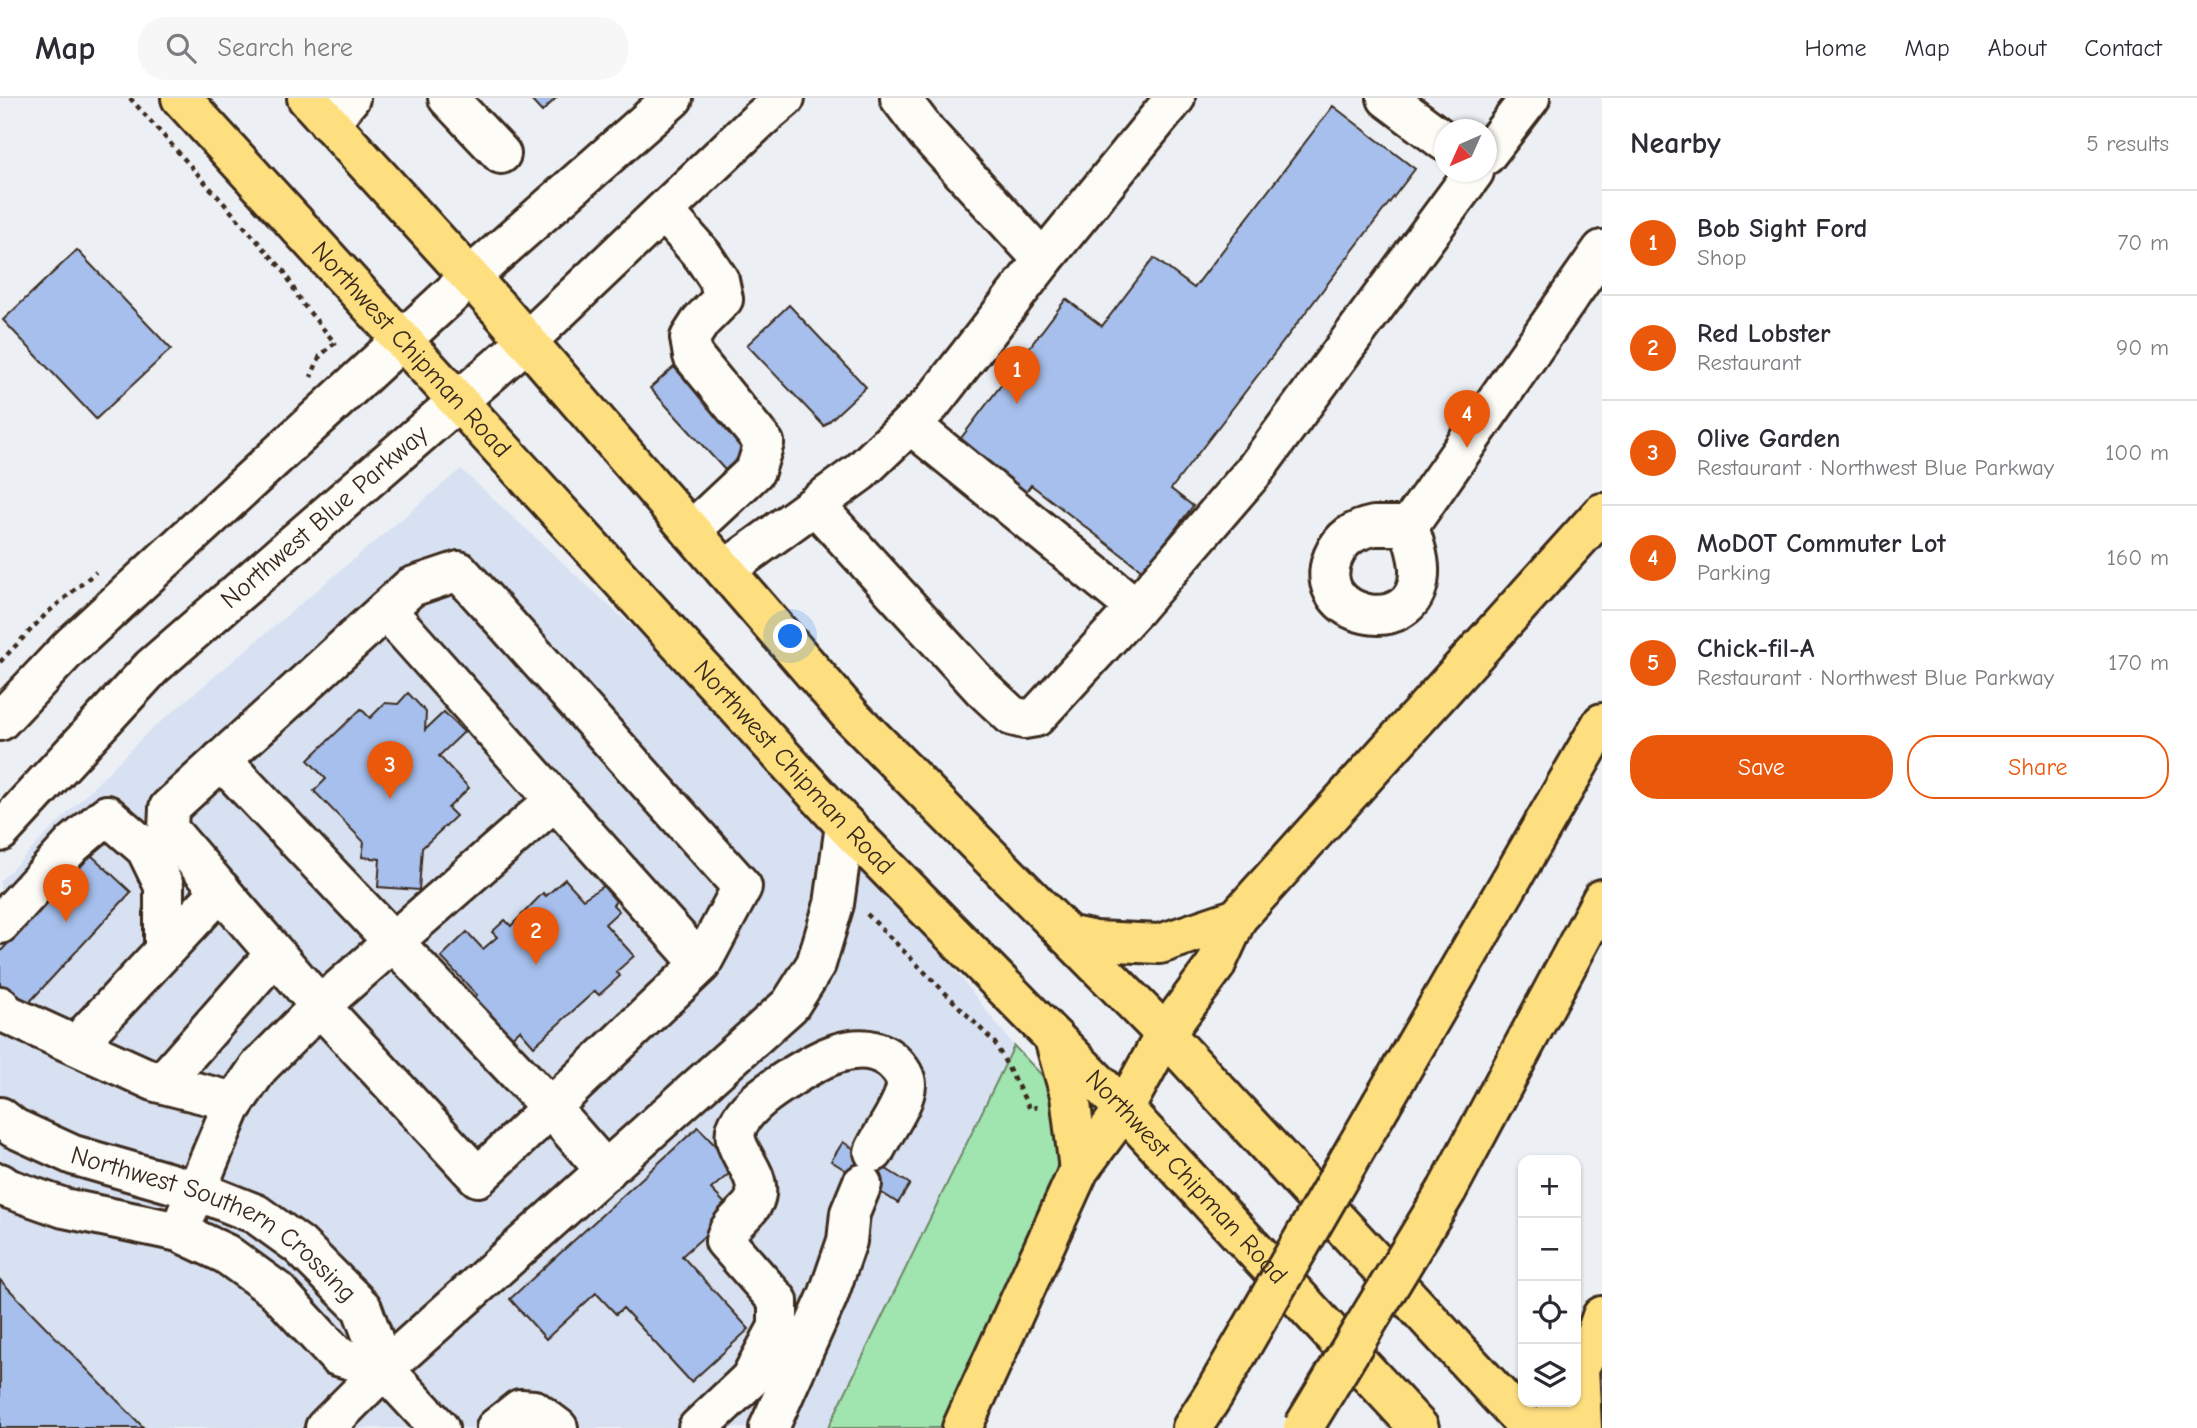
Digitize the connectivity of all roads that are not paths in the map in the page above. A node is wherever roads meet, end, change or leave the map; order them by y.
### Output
1 (181, 98) edge
2 (448, 98) edge
3 (673, 98) edge
4 (785, 98) edge
5 (900, 98) edge
6 (1175, 98) edge
7 (1387, 98) edge
8 (1530, 98) edge
9 (329, 106) edge
10 (1434, 133) edge
11 (1497, 142) edge
12 (501, 154) dead end
13 (1468, 182) edge
14 (664, 211) junction
15 (1602, 250) edge
16 (1043, 260) junction
17 (470, 277) junction
18 (401, 341) junction
19 (527, 341) junction
20 (459, 401) junction
21 (910, 424) junction
22 (815, 505) junction
23 (1602, 513) edge
24 (1409, 526) dead end
25 (691, 531) junction
26 (725, 570) junction
27 (1136, 608) junction
28 (386, 610) junction
29 (0, 721) edge
30 (1602, 723) edge
31 (221, 760) junction
32 (555, 800) junction
33 (845, 825) junction
34 (0, 832) edge
35 (221, 890) junction
36 (1602, 899) edge
37 (1237, 918) junction
38 (0, 924) edge
39 (1067, 935) junction
40 (392, 943) junction
41 (164, 950) junction
42 (275, 954) junction
43 (701, 964) junction
44 (0, 1006) edge
45 (320, 1006) junction
46 (1165, 1034) junction
47 (1054, 1038) junction
48 (92, 1053) junction
49 (162, 1083) junction
50 (235, 1102) junction
51 (551, 1108) junction
52 (1124, 1109) junction
53 (0, 1118) edge
54 (1079, 1170) junction
55 (606, 1171) junction
56 (0, 1183) edge
57 (198, 1191) junction
58 (179, 1232) junction
59 (1602, 1316) edge
60 (1581, 1362) edge
61 (384, 1369) junction
62 (1560, 1407) edge
63 (1580, 1407) edge
64 (325, 1428) edge
65 (439, 1428) edge
66 (496, 1428) edge
67 (558, 1428) edge
68 (698, 1428) edge
69 (769, 1428) edge
70 (962, 1428) edge
71 (1192, 1428) edge
72 (1303, 1428) edge
73 (1419, 1428) edge
74 (1530, 1428) edge
75 (1549, 1428) edge
76 (1582, 1428) edge

1 - 18 main road, Northwest Chipman Road
2 - 12 street
3 - 17 street
4 - 14 street, Northwest Blue Parkway
5 - 16 street
6 - 16 street
7 - 10 street
8 - 11 street
9 - 17 main road
13 - 27 street
14 - 19 street, Northwest Blue Parkway
14 - 25 street
15 - 24 street
16 - 21 street
17 - 18 street
17 - 19 main road
18 - 20 main road, Northwest Chipman Road
18 - 29 street
19 - 20 street, Northwest Blue Parkway
19 - 25 main road
20 - 33 main road, Northwest Chipman Road
20 - 34 street, Northwest Blue Parkway
21 - 22 street
21 - 27 street
22 - 26 street
22 - 27 street
23 - 37 main road
25 - 26 main road
26 - 39 main road
28 - 31 street
28 - 32 street
28 - 43 street
30 - 71 main road, bridge
31 - 35 street
31 - 40 street
32 - 40 street
32 - 43 street
33 - 47 main road, Northwest Chipman Road
33 - 55 street
35 - 41 street
35 - 42 street
36 - 72 main road, bridge
37 - 39 main road
37 - 46 main road
38 - 41 street
39 - 46 main road
40 - 45 street
40 - 51 street
41 - 48 street
42 - 45 street
42 - 49 street
43 - 51 street
44 - 48 street
45 - 50 street
45 - 51 street
46 - 52 main road
46 - 74 main road
47 - 52 main road, Northwest Chipman Road
47 - 54 main road
48 - 49 street
49 - 50 street
50 - 57 street
51 - 55 street
52 - 54 main road
52 - 73 main road, Northwest Chipman Road
53 - 57 street, Northwest Southern Crossing
54 - 70 main road
55 - 61 street
56 - 58 street, Northwest Southern Crossing
57 - 58 street
57 - 61 street, Northwest Southern Crossing
58 - 61 street, Northwest Southern Crossing
59 - 60 main road
61 - 64 street
61 - 65 street, Northwest Southern Crossing
62 - 75 main road
63 - 76 main road
66 - 67 street
68 - 69 street

